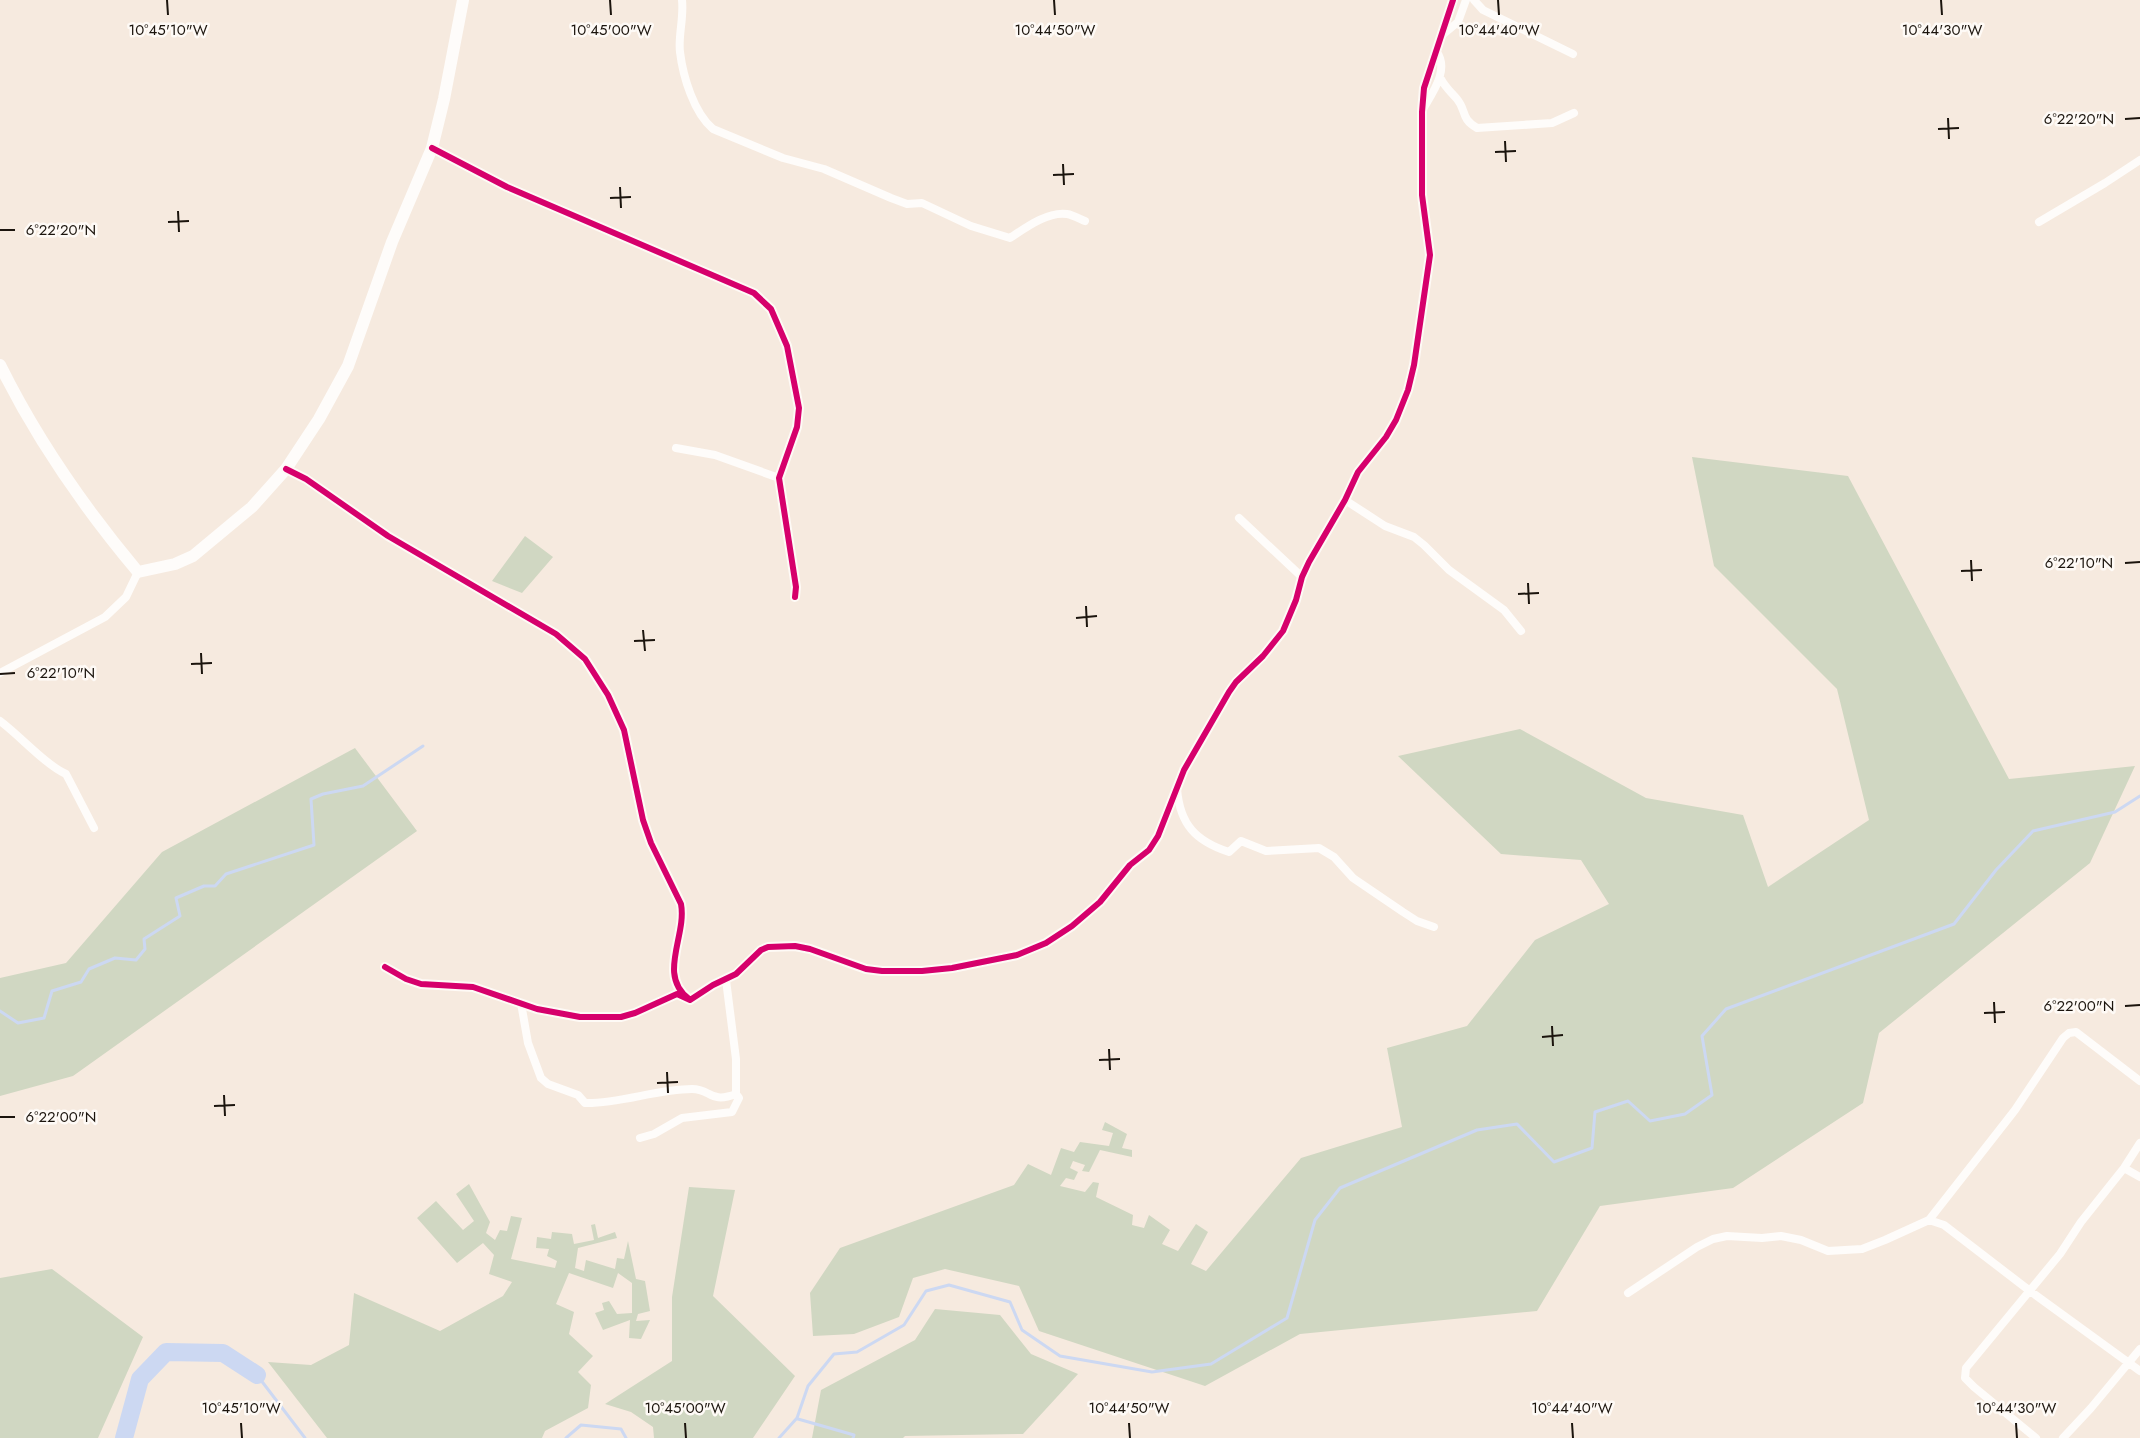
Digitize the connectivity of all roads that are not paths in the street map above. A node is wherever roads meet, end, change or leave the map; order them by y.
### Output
1 (463, 0) edge
2 (682, 0) edge
3 (1454, 0) edge
4 (1466, 0) edge
5 (1474, 0) edge
6 (1441, 36) junction
7 (1436, 51) junction
8 (1573, 54) dead end
9 (1440, 79) junction
10 (1422, 112) junction
11 (1574, 112) dead end
12 (432, 148) junction
13 (2140, 160) edge
14 (1085, 221) dead end
15 (2039, 222) dead end
16 (0, 365) edge
17 (676, 448) dead end
18 (286, 469) junction
19 (779, 478) junction
20 (1345, 500) junction
21 (1239, 518) dead end
22 (138, 572) junction
23 (1302, 577) junction
24 (795, 597) dead end
25 (1521, 631) dead end
26 (0, 673) edge
27 (0, 721) edge
28 (1177, 785) junction
29 (94, 828) dead end
30 (1434, 927) dead end
31 (385, 967) dead end
32 (726, 980) junction
33 (690, 1000) junction
34 (521, 1003) junction
35 (2140, 1080) edge
36 (736, 1094) junction
37 (640, 1138) dead end
38 (2140, 1143) edge
39 (2124, 1168) junction
40 (2140, 1177) edge
41 (1929, 1220) junction
42 (2030, 1291) junction
43 (1628, 1293) dead end
44 (2140, 1348) edge
45 (2128, 1363) junction
46 (2140, 1371) edge
47 (2036, 1438) edge
48 (2063, 1438) edge

1 - 12 main road
2 - 14 street
3 - 6 street
4 - 6 street
5 - 8 street
6 - 7 street
7 - 9 street
7 - 10 street
9 - 10 street
9 - 11 street
10 - 20 street
12 - 18 main road
12 - 19 street
13 - 15 street
16 - 22 main road
17 - 19 street
18 - 22 main road
18 - 33 street
19 - 24 street
20 - 23 street
20 - 25 street
21 - 23 street
22 - 26 street
23 - 28 street
27 - 29 street
28 - 30 street
28 - 32 street
31 - 34 street
32 - 33 street
32 - 36 street
33 - 34 street
34 - 36 street
35 - 41 street
36 - 37 street
38 - 39 street
39 - 40 street
39 - 42 street
41 - 42 street
41 - 43 street
42 - 45 street
42 - 47 street
44 - 45 street
45 - 46 street
45 - 48 street

